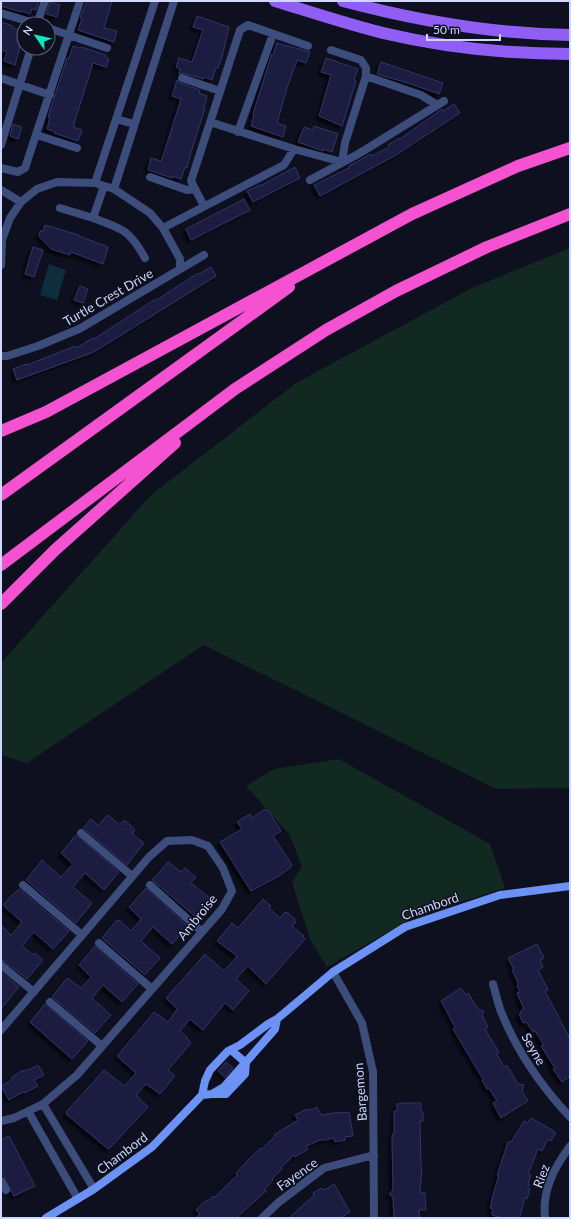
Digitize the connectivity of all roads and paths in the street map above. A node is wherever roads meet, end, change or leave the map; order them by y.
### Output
1 (45, 1) edge
2 (80, 1) edge
3 (155, 1) edge
4 (174, 1) edge
5 (276, 1) edge
6 (343, 1) edge
7 (1, 12) edge
8 (40, 16) edge
9 (16, 17) edge
10 (56, 31) edge
11 (273, 34) junction
12 (69, 35) junction
13 (570, 35) edge
14 (308, 46) dead end
15 (107, 48) dead end
16 (331, 50) dead end
17 (570, 54) edge
18 (29, 56) edge
19 (366, 76) junction
20 (1, 78) edge
21 (182, 78) dead end
22 (20, 85) junction
23 (220, 91) junction
24 (50, 95) junction
25 (116, 119) junction
26 (210, 122) junction
27 (134, 124) junction
28 (238, 132) junction
29 (37, 135) junction
30 (1, 145) edge
31 (77, 148) dead end
32 (570, 148) edge
33 (294, 149) junction
34 (342, 162) junction
35 (1, 168) edge
36 (150, 177) dead end
37 (310, 180) dead end
38 (95, 183) junction
39 (104, 186) junction
40 (114, 188) junction
41 (195, 189) junction
42 (1, 190) edge
43 (21, 202) junction
44 (204, 206) junction
45 (60, 208) dead end
46 (570, 214) edge
47 (94, 218) junction
48 (163, 228) junction
49 (2, 240) edge
50 (204, 255) dead end
51 (145, 258) dead end
52 (329, 258) junction
53 (1, 265) edge
54 (180, 269) junction
55 (1, 356) edge
56 (235, 389) junction
57 (1, 431) edge
58 (1, 495) edge
59 (1, 564) edge
60 (1, 604) edge
61 (81, 833) dead end
62 (132, 876) junction
63 (23, 885) dead end
64 (150, 885) dead end
65 (570, 886) edge
66 (202, 932) junction
67 (82, 935) junction
68 (99, 943) dead end
69 (1, 965) edge
70 (333, 972) junction
71 (493, 984) dead end
72 (152, 989) junction
73 (34, 992) junction
74 (50, 1002) dead end
75 (277, 1019) junction
76 (1, 1030) edge
77 (102, 1046) junction
78 (231, 1050) junction
79 (246, 1063) junction
80 (202, 1095) junction
81 (42, 1104) junction
82 (28, 1111) junction
83 (570, 1118) edge
84 (1, 1121) edge
85 (570, 1146) edge
86 (374, 1155) junction
87 (1, 1181) edge
88 (94, 1188) junction
89 (6, 1190) dead end
90 (78, 1199) junction
91 (46, 1218) edge
92 (262, 1218) edge
93 (374, 1218) edge
94 (544, 1218) edge

1 - 8 street
2 - 12 street
3 - 25 street
4 - 27 street
5 - 17 main road
6 - 13 main road
7 - 9 street
10 - 12 street
11 - 14 street
11 - 23 street
11 - 28 street
12 - 15 street
12 - 24 street
16 - 19 street
18 - 22 street
19 - 34 street
19 - 34 street
20 - 22 street
21 - 23 street
22 - 24 street
22 - 30 street
23 - 26 street
24 - 29 street
25 - 27 street
25 - 38 street
26 - 28 street
26 - 41 street
27 - 40 street
28 - 33 street
29 - 31 street
29 - 35 street
32 - 52 highway
33 - 34 street
33 - 44 street
34 - 37 street
36 - 41 street
38 - 39 street
38 - 43 street
39 - 40 street
39 - 47 street
40 - 48 street
41 - 44 street
42 - 43 street
43 - 49 street
44 - 48 street
45 - 47 street
46 - 56 highway
47 - 51 street
48 - 54 street
49 - 53 street
50 - 54 street, Turtle Crest Drive
52 - 57 highway
52 - 58 highway
54 - 55 street, Turtle Crest Drive
56 - 59 highway
56 - 60 highway
61 - 62 street
62 - 66 street, Ambroise
62 - 67 street, Ambroise
63 - 67 street
64 - 66 street
65 - 70 street, Chambord
66 - 72 street, Ambroise
67 - 73 street, Ambroise
68 - 72 street
69 - 73 street
70 - 75 street, Chambord
70 - 86 street, Bargemon
71 - 83 street, Seyne
72 - 77 street, Ambroise
73 - 76 street, Ambroise
74 - 77 street
75 - 78 street, Chambord
75 - 79 street, Chambord
77 - 81 street, Ambroise
78 - 79 street
78 - 80 street, Chambord
79 - 80 street, Chambord
80 - 88 street, Chambord
81 - 82 street, Ambroise
81 - 88 street
82 - 84 street, Ambroise
82 - 90 street
85 - 94 street, Riez
86 - 92 street, Fayence
86 - 93 street, Bargemon
87 - 89 street
88 - 90 street, Chambord
90 - 91 street, Chambord

